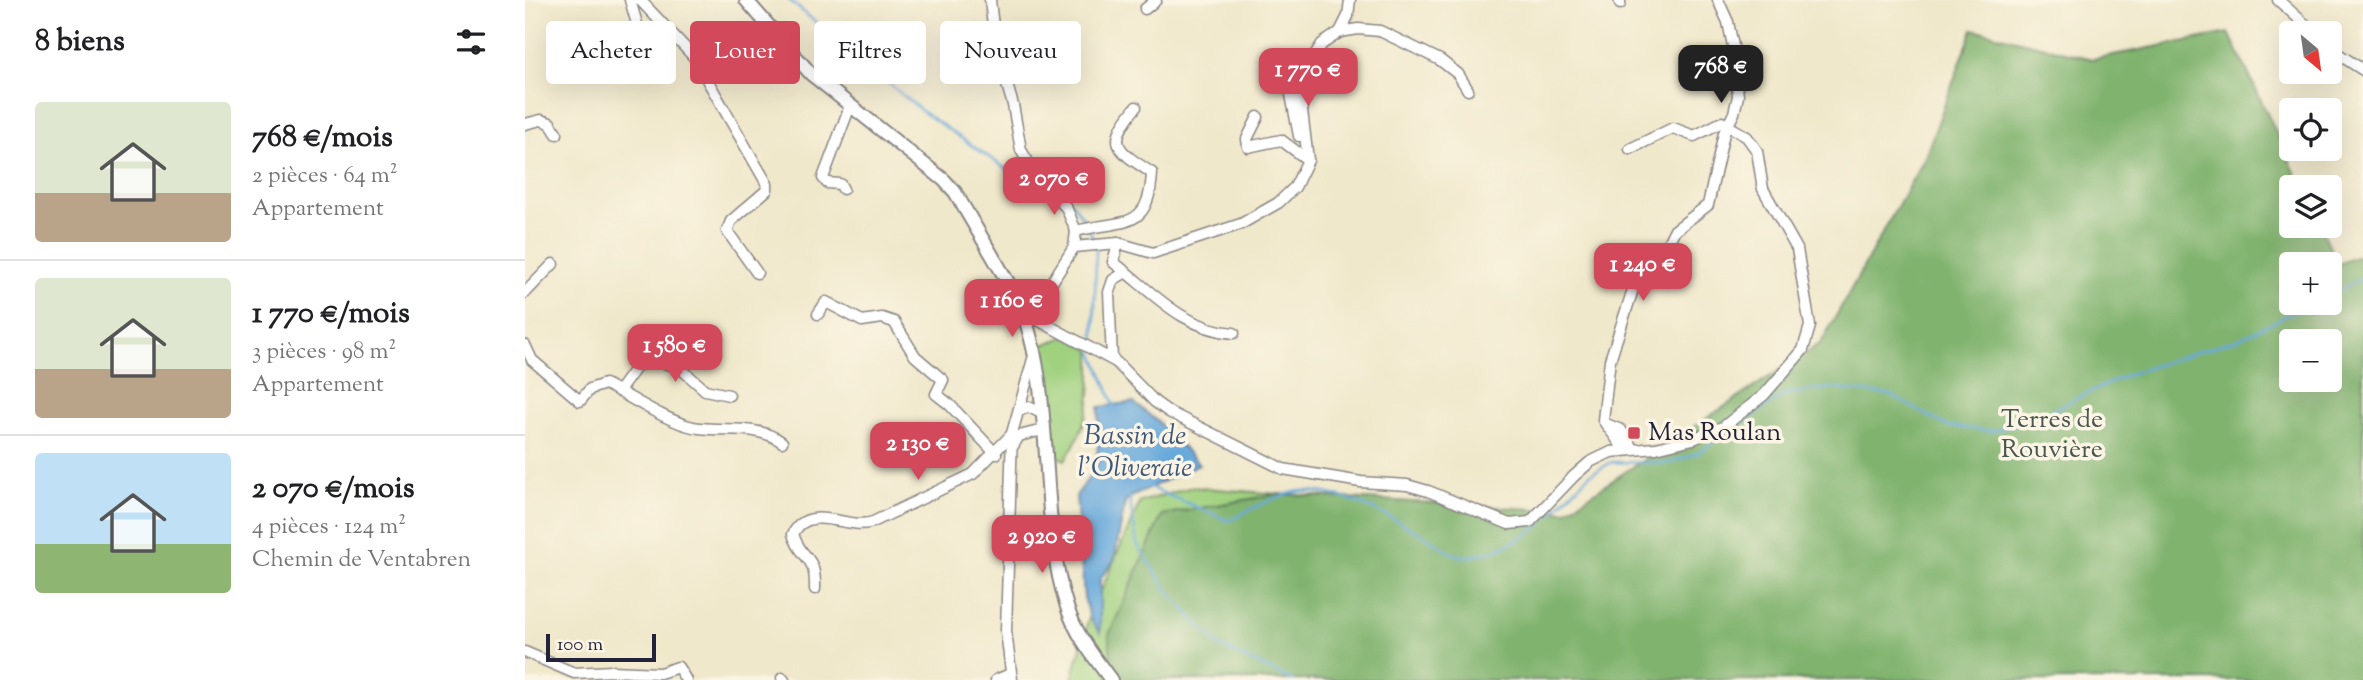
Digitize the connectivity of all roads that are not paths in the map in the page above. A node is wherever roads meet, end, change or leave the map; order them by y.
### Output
1 (630, 0) edge
2 (641, 0) edge
3 (746, 0) edge
4 (991, 0) edge
5 (1156, 0) edge
6 (1350, 0) edge
7 (1718, 0) edge
8 (2278, 0) edge
9 (1145, 9) dead end
10 (636, 21) edge
11 (2302, 21) edge
12 (1340, 32) junction
13 (2342, 56) edge
14 (2363, 70) edge
15 (1288, 79) dead end
16 (1468, 90) dead end
17 (850, 106) junction
18 (1136, 107) dead end
19 (1258, 117) dead end
20 (525, 124) edge
21 (1728, 124) junction
22 (557, 134) dead end
23 (1304, 146) junction
24 (1630, 149) dead end
25 (1308, 160) junction
26 (843, 189) dead end
27 (1085, 229) junction
28 (1118, 243) junction
29 (1074, 247) junction
30 (553, 264) dead end
31 (1126, 272) junction
32 (757, 273) dead end
33 (525, 293) edge
34 (1023, 312) junction
35 (818, 314) dead end
36 (1038, 318) junction
37 (1234, 332) dead end
38 (525, 345) edge
39 (1033, 359) junction
40 (1112, 359) junction
41 (619, 391) junction
42 (729, 395) dead end
43 (1041, 413) junction
44 (1018, 415) junction
45 (1043, 430) junction
46 (1029, 432) junction
47 (1012, 433) junction
48 (782, 442) dead end
49 (1011, 449) junction
50 (1628, 449) junction
51 (996, 454) junction
52 (815, 589) dead end
53 (525, 652) edge
54 (1011, 677) edge
55 (687, 680) edge
56 (996, 680) edge
57 (1111, 680) edge

1 - 10 street
2 - 32 street
3 - 17 main road
4 - 27 street
5 - 9 street
6 - 12 street
7 - 21 street
8 - 11 street
12 - 16 street
12 - 23 street
13 - 14 street
15 - 23 street
17 - 26 street
17 - 34 main road
18 - 27 street
19 - 25 street
20 - 22 street
21 - 24 street
21 - 50 street
21 - 50 street
23 - 25 street
25 - 28 street
27 - 29 street
28 - 29 street
28 - 31 street
29 - 36 street
30 - 33 street
31 - 37 street
31 - 40 street
34 - 36 street
34 - 39 main road
35 - 51 street
36 - 40 street
38 - 41 street
39 - 43 main road
39 - 44 street
40 - 50 street
41 - 42 street
41 - 48 street
43 - 44 street
43 - 45 main road
44 - 46 street
44 - 47 street
45 - 46 street
45 - 57 main road
46 - 49 street
47 - 49 street
47 - 51 street
49 - 54 street
51 - 52 street
53 - 55 street
54 - 56 street

